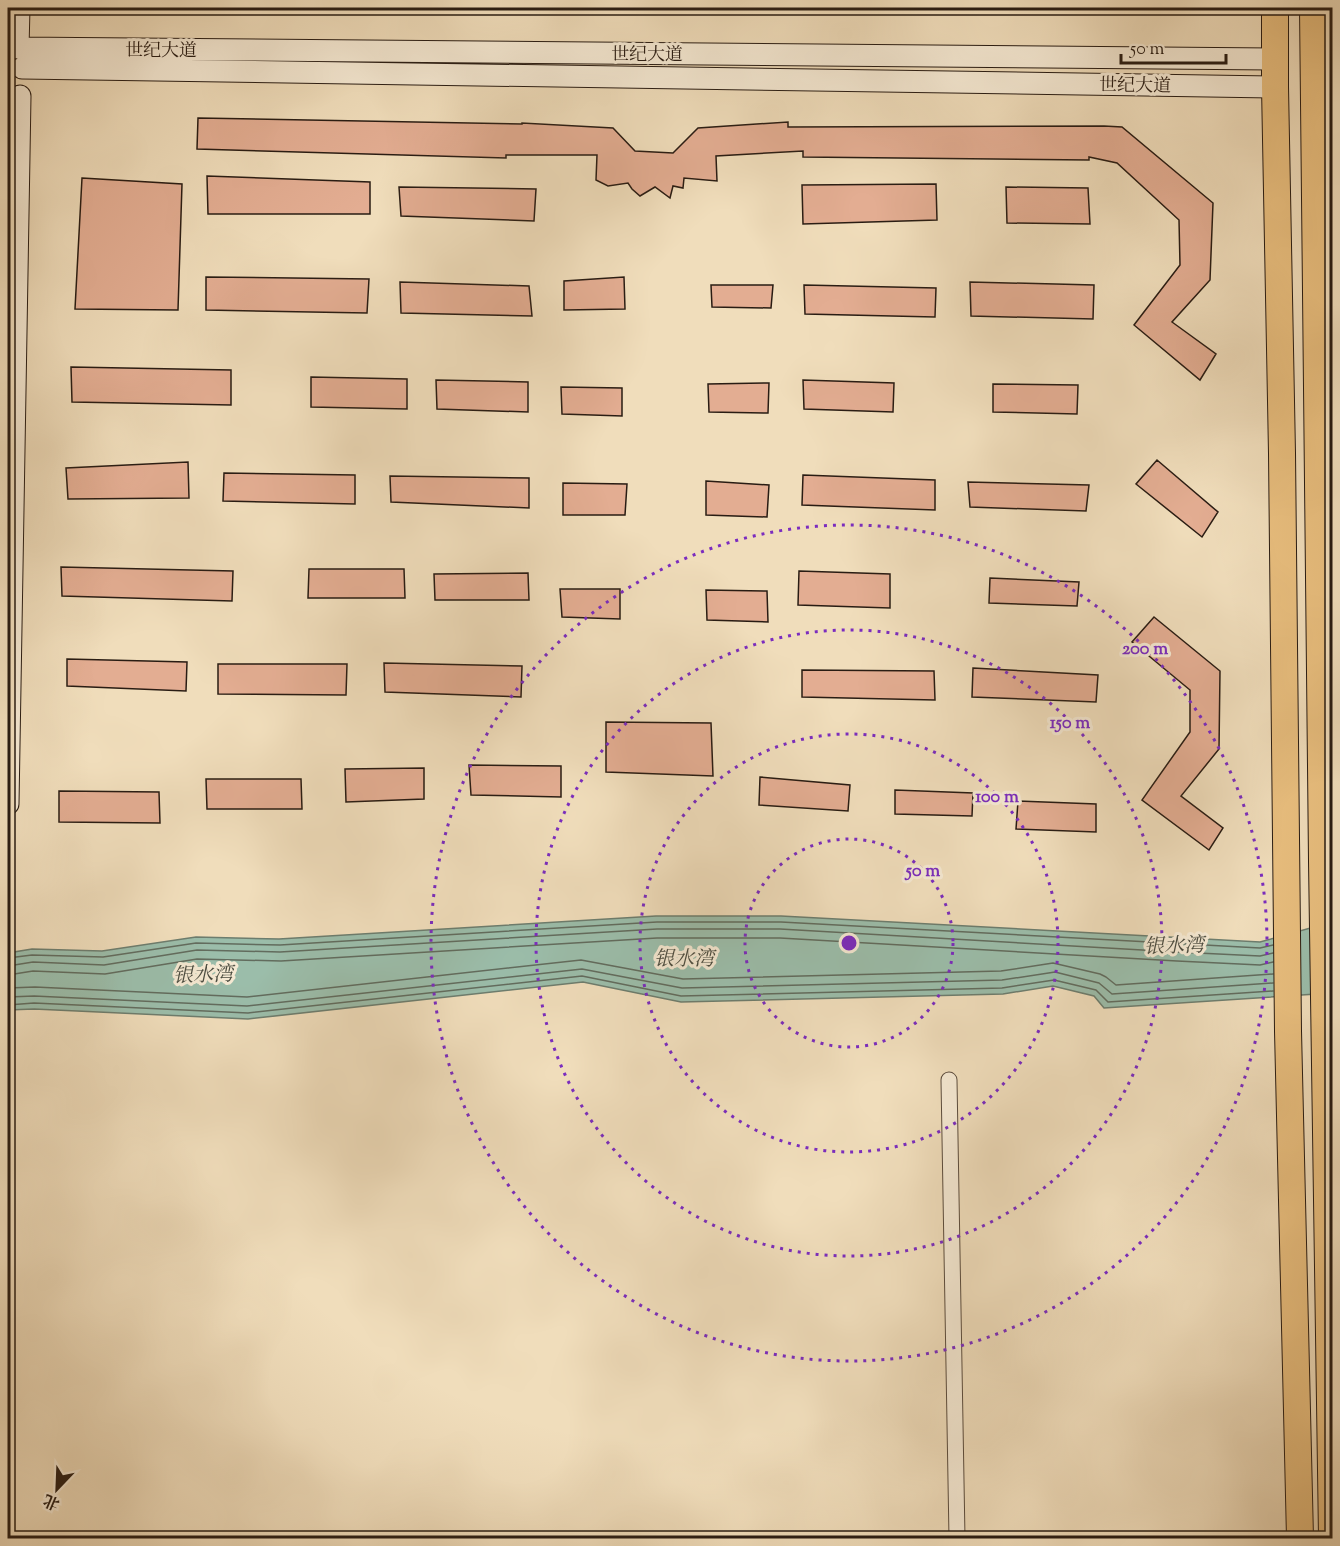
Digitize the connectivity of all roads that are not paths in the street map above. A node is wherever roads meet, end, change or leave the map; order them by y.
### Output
1 (19, 8) edge
2 (1275, 8) edge
3 (1313, 8) edge
4 (16, 51) edge
5 (1275, 59) junction
6 (1275, 87) junction
7 (20, 96) junction
8 (8, 115) edge
9 (8, 804) edge
10 (949, 1080) dead end
11 (1329, 1304) junction
12 (1299, 1487) junction
13 (957, 1539) edge
14 (1300, 1539) edge
15 (1332, 1539) edge

1 - 4 main road
2 - 5 highway
3 - 11 highway
4 - 5 main road, 世纪大道
4 - 6 main road, 世纪大道
4 - 7 main road
5 - 6 highway
6 - 12 highway
7 - 8 main road
7 - 9 main road
10 - 13 street
11 - 12 highway
11 - 15 highway
12 - 14 highway

